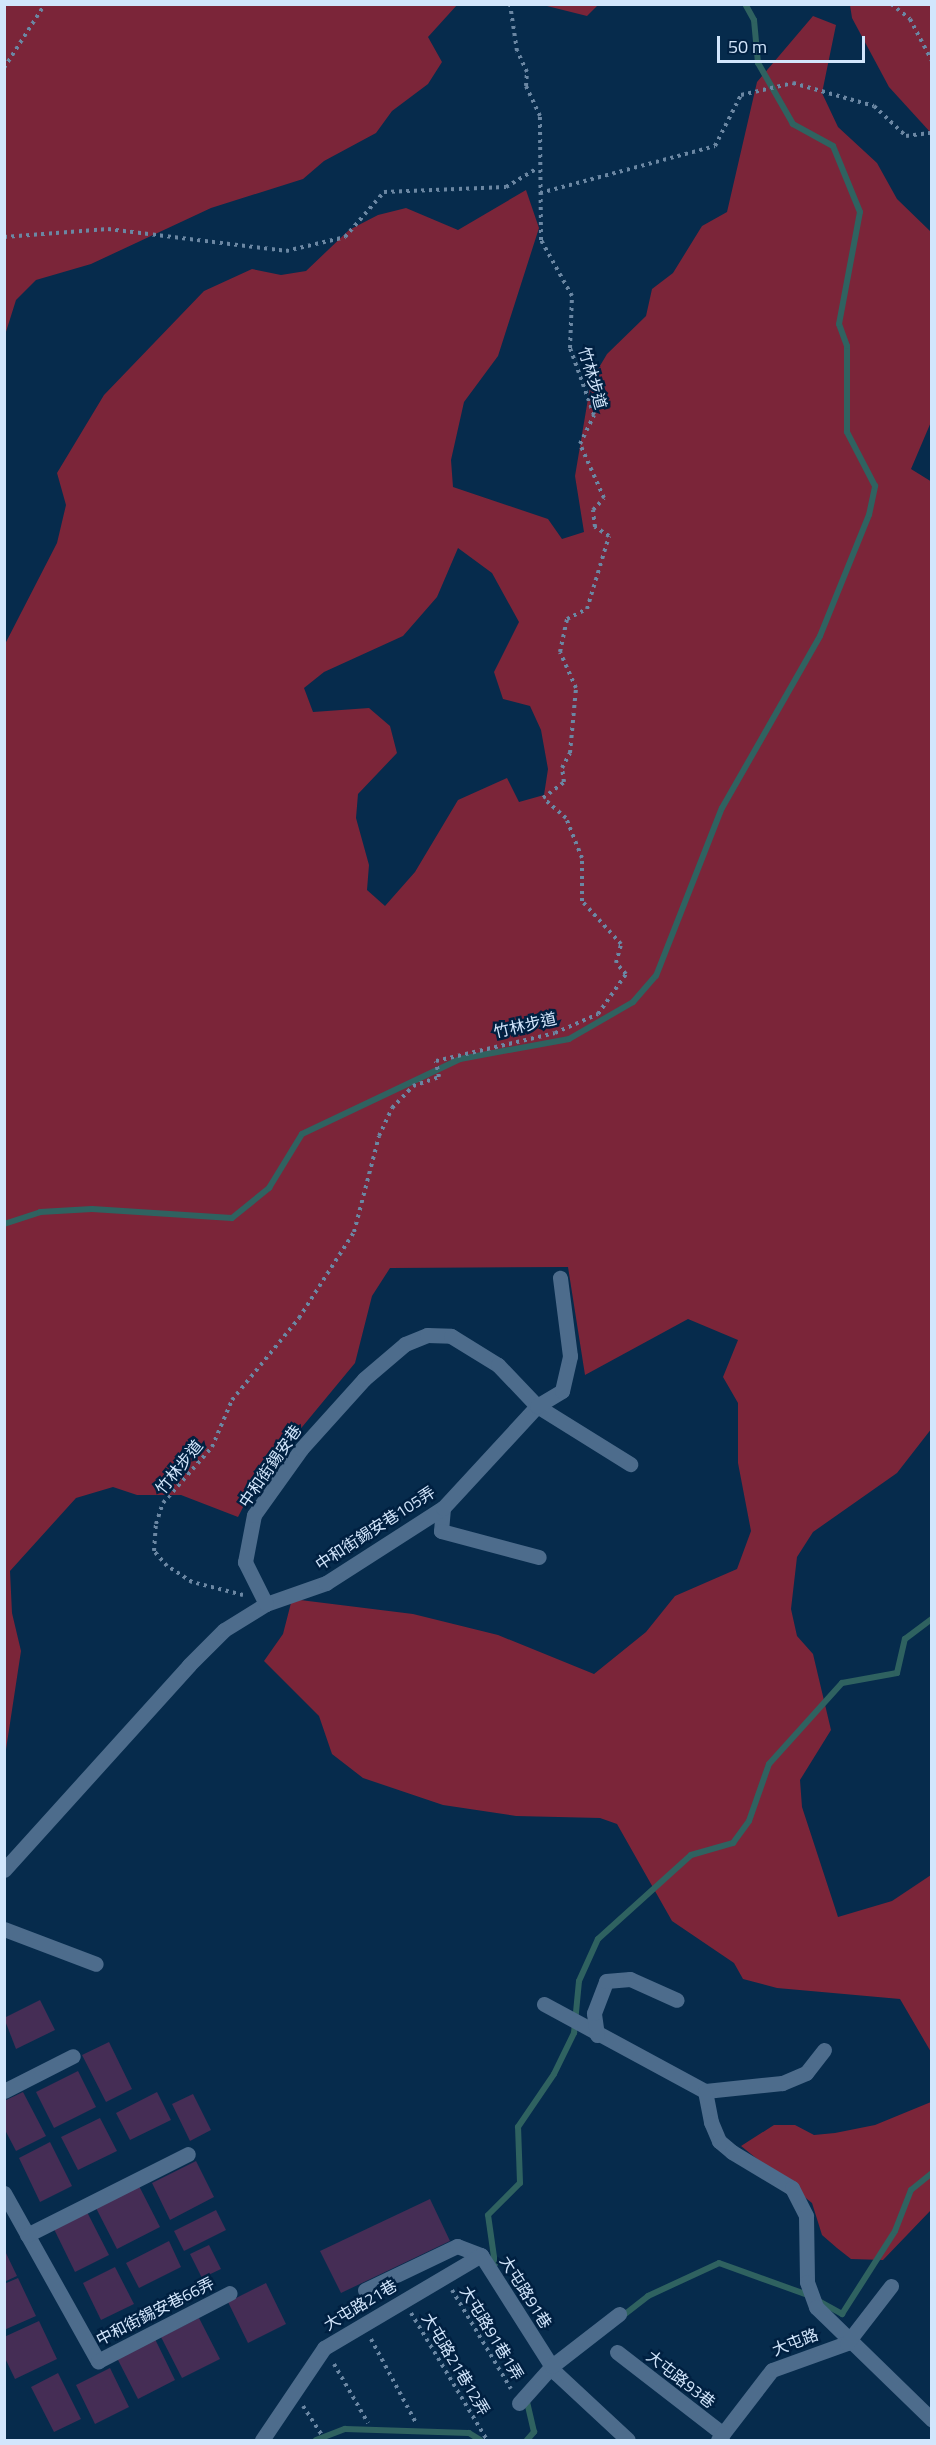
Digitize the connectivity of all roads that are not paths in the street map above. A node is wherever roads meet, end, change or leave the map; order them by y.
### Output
1 (561, 1278) dead end
2 (537, 1406) junction
3 (630, 1464) dead end
4 (443, 1508) junction
5 (539, 1557) dead end
6 (266, 1604) junction
7 (4, 1870) edge
8 (4, 1929) edge
9 (96, 1964) dead end
10 (677, 2000) dead end
11 (544, 2004) dead end
12 (597, 2035) junction
13 (824, 2050) dead end
14 (73, 2056) dead end
15 (4, 2091) edge
16 (705, 2091) junction
17 (188, 2154) dead end
18 (4, 2193) edge
19 (27, 2235) junction
20 (481, 2255) junction
21 (891, 2286) dead end
22 (365, 2290) dead end
23 (230, 2293) dead end
24 (619, 2314) dead end
25 (847, 2343) junction
26 (617, 2352) dead end
27 (552, 2366) junction
28 (519, 2403) road end
29 (932, 2420) edge
30 (720, 2437) edge
31 (262, 2440) edge
32 (628, 2440) edge

1 - 2 street
2 - 3 street, 中和街錫安巷
2 - 4 street, 中和街錫安巷105弄
2 - 6 street, 中和街錫安巷
4 - 5 street
4 - 6 street, 中和街錫安巷105弄
6 - 7 street
8 - 9 street
10 - 12 street
11 - 12 street
12 - 16 street
13 - 16 street
14 - 15 street
16 - 25 street
17 - 19 street
18 - 19 street, 中和街錫安巷66弄
19 - 23 street, 中和街錫安巷66弄
20 - 22 street, 大屯路91巷
20 - 27 street, 大屯路91巷
20 - 31 street, 大屯路21巷
21 - 25 street
24 - 27 street
25 - 29 street
25 - 30 street, 大屯路
26 - 30 street, 大屯路93巷
27 - 28 street
27 - 32 street, 大屯路91巷

